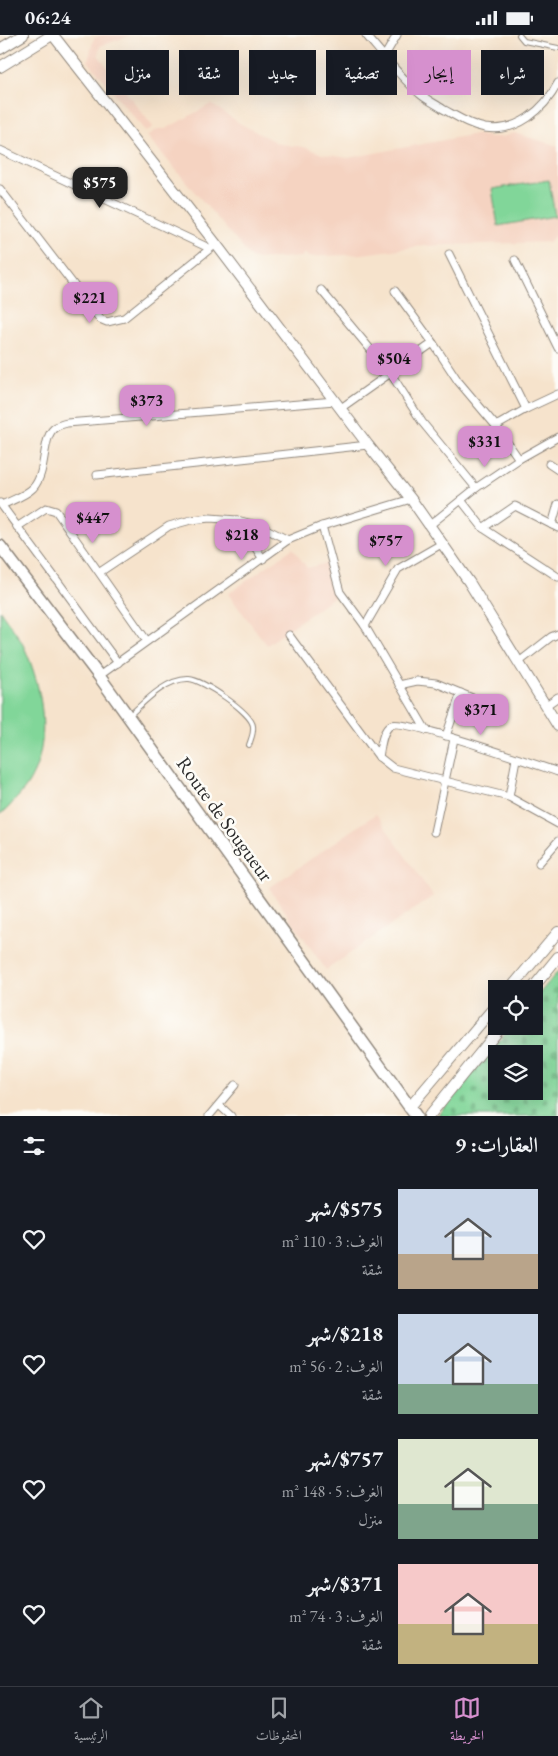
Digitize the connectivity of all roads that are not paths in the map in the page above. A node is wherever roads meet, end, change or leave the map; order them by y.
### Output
1 (23, 35) edge
2 (52, 35) edge
3 (366, 35) edge
4 (397, 35) edge
5 (519, 35) edge
6 (558, 48) edge
7 (0, 49) edge
8 (378, 50) edge
9 (388, 50) edge
10 (0, 67) edge
11 (397, 70) edge
12 (558, 83) edge
13 (0, 150) edge
14 (0, 189) edge
15 (213, 246) junction
16 (449, 254) dead end
17 (515, 260) dead end
18 (321, 290) dead end
19 (395, 291) dead end
20 (433, 343) junction
21 (558, 348) edge
22 (391, 374) junction
23 (558, 394) edge
24 (338, 404) junction
25 (526, 409) junction
26 (496, 426) junction
27 (558, 437) edge
28 (368, 445) junction
29 (518, 459) junction
30 (549, 464) dead end
31 (558, 470) edge
32 (97, 475) dead end
33 (476, 488) junction
34 (411, 499) junction
35 (461, 500) junction
36 (1, 504) edge
37 (558, 504) edge
38 (237, 520) junction
39 (430, 525) junction
40 (322, 526) junction
41 (17, 527) junction
42 (555, 527) edge
43 (483, 528) junction
44 (288, 540) junction
45 (443, 543) junction
46 (0, 546) edge
47 (263, 559) junction
48 (100, 572) junction
49 (558, 577) edge
50 (365, 626) junction
51 (558, 634) edge
52 (290, 635) dead end
53 (147, 641) junction
54 (519, 662) junction
55 (118, 663) junction
56 (100, 675) junction
57 (399, 685) junction
58 (460, 693) junction
59 (558, 697) edge
60 (545, 706) junction
61 (494, 707) dead end
62 (129, 716) junction
63 (558, 726) edge
64 (426, 730) junction
65 (446, 736) junction
66 (454, 739) junction
67 (248, 745) dead end
68 (379, 757) junction
69 (516, 759) junction
70 (558, 772) edge
71 (445, 781) junction
72 (509, 797) junction
73 (558, 823) edge
74 (434, 832) dead end
75 (558, 841) edge
76 (539, 863) dead end
77 (558, 932) edge
78 (558, 957) edge
79 (518, 980) edge
80 (539, 980) edge
81 (488, 1015) edge
82 (495, 1035) edge
83 (235, 1085) dead end
84 (219, 1105) junction
85 (413, 1112) edge
86 (210, 1116) edge
87 (231, 1116) edge
88 (429, 1116) edge

1 - 7 street
2 - 10 street
2 - 15 street
3 - 8 street
4 - 9 street
5 - 6 lane
11 - 12 street
13 - 15 street
14 - 15 street
15 - 24 street
16 - 25 street
17 - 21 street
18 - 22 street
19 - 20 street
20 - 22 street
20 - 26 street
22 - 24 street
22 - 33 street
23 - 25 street
24 - 28 street
24 - 36 street
25 - 26 street
26 - 29 street
27 - 29 street
28 - 32 street
28 - 34 street
29 - 33 street
30 - 31 street
33 - 35 street
34 - 39 street
34 - 40 street
35 - 39 street
35 - 43 street
36 - 41 street
37 - 42 street
38 - 44 street
38 - 47 street
38 - 48 street
39 - 45 street
40 - 44 street
40 - 50 street
41 - 48 street
41 - 55 street
42 - 43 street
43 - 49 street
44 - 47 street
45 - 50 street
45 - 54 street
46 - 56 main road, Route de Sougueur
47 - 53 street
48 - 53 street
50 - 57 street
51 - 54 street
52 - 68 street
53 - 55 street
54 - 60 street
55 - 56 street
56 - 62 main road, Route de Sougueur
57 - 58 street
57 - 64 street
58 - 61 street
58 - 65 street
59 - 60 street
60 - 63 street
62 - 67 lane
62 - 85 main road, Route de Sougueur
64 - 65 street
64 - 68 street
65 - 66 street
66 - 69 street
66 - 71 street
68 - 71 street
69 - 70 street
69 - 72 street
71 - 72 street
71 - 74 street
72 - 73 street
75 - 76 street
77 - 79 street
78 - 80 street
81 - 85 street
82 - 88 street
83 - 84 street
84 - 86 street
84 - 87 street

